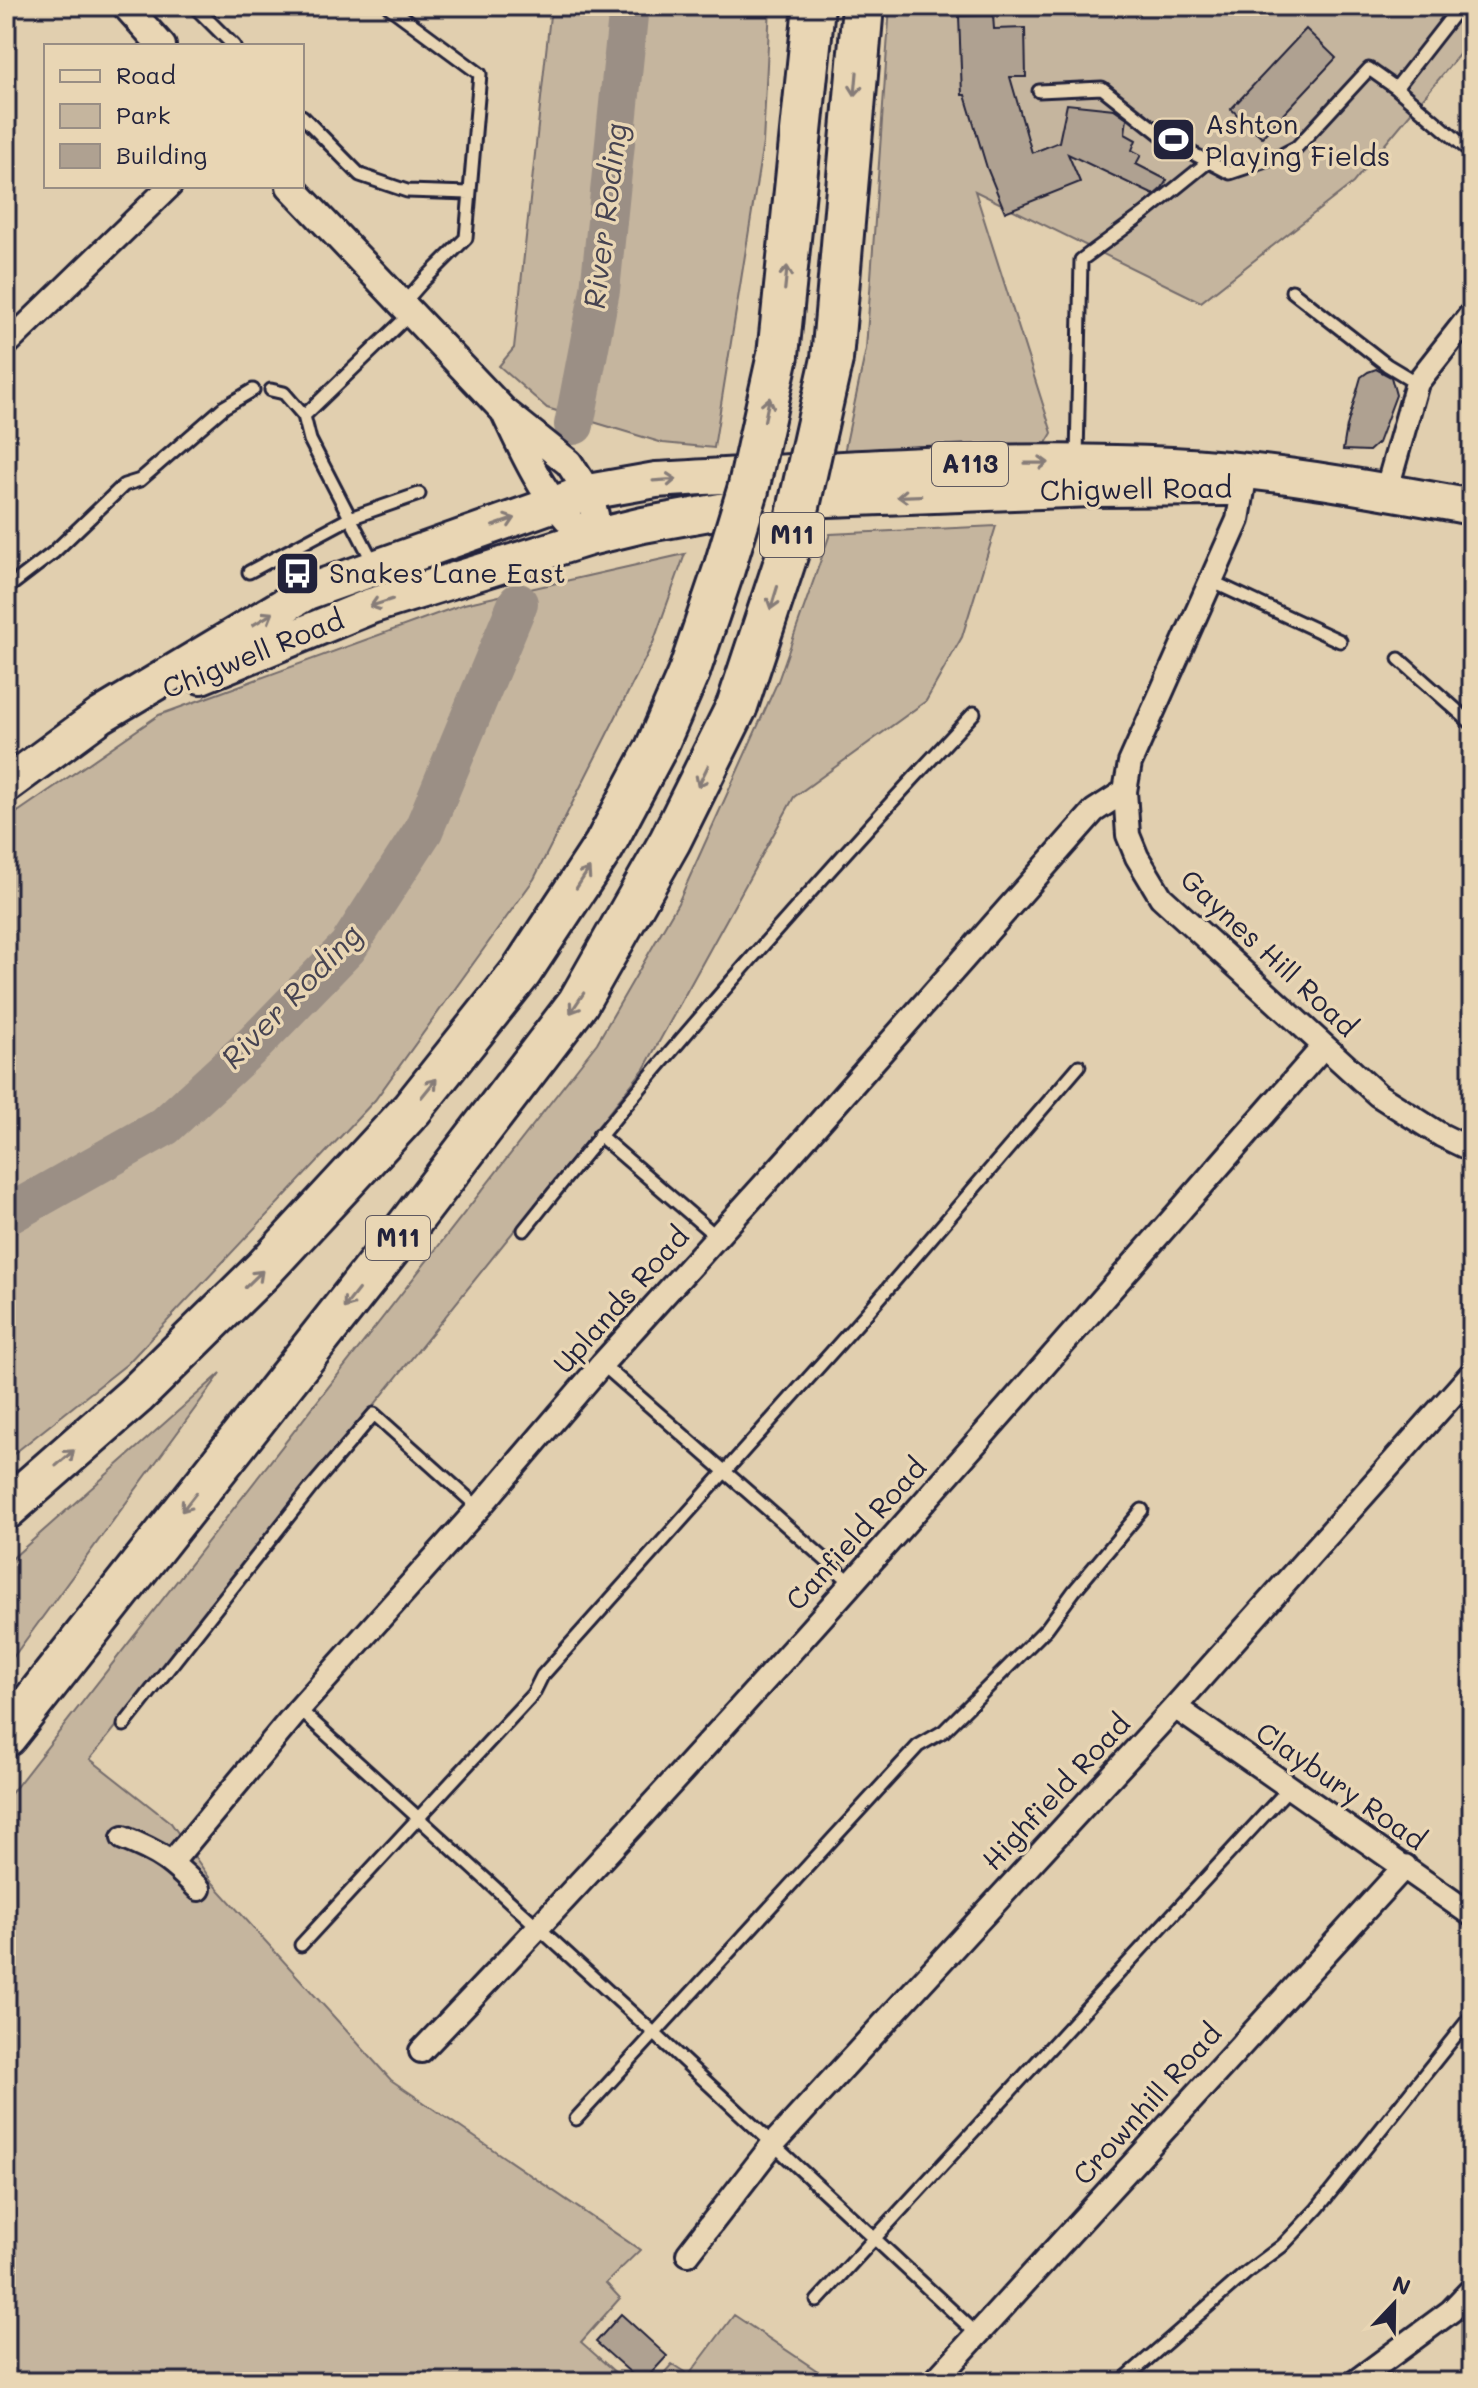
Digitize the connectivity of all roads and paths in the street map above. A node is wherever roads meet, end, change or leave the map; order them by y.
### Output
1 (126, 6) edge
2 (194, 6) edge
3 (388, 6) edge
4 (814, 6) edge
5 (863, 6) edge
6 (1460, 6) edge
7 (160, 44) edge
8 (232, 44) edge
9 (1396, 88) junction
10 (1039, 91) dead end
11 (304, 118) edge
12 (1472, 153) edge
13 (1208, 162) junction
14 (168, 188) edge
15 (292, 188) edge
16 (469, 193) junction
17 (1292, 291) dead end
18 (406, 310) junction
19 (1472, 313) edge
20 (6, 345) edge
21 (1417, 383) junction
22 (253, 390) dead end
23 (271, 390) dead end
24 (504, 411) junction
25 (304, 416) junction
26 (1077, 462) junction
27 (1245, 480) junction
28 (1149, 490) junction
29 (588, 492) junction
30 (1386, 492) junction
31 (419, 494) dead end
32 (553, 505) junction
33 (1472, 507) edge
34 (350, 518) junction
35 (589, 538) junction
36 (376, 568) junction
37 (249, 572) dead end
38 (1211, 581) junction
39 (6, 589) edge
40 (1340, 641) dead end
41 (1399, 659) dead end
42 (974, 713) dead end
43 (100, 716) junction
44 (1472, 719) edge
45 (6, 785) edge
46 (1125, 791) junction
47 (1324, 1046) junction
48 (1079, 1066) dead end
49 (599, 1135) junction
50 (1472, 1150) edge
51 (524, 1230) dead end
52 (718, 1237) junction
53 (602, 1364) junction
54 (1472, 1373) edge
55 (725, 1471) junction
56 (479, 1508) junction
57 (6, 1509) edge
58 (1142, 1510) dead end
59 (853, 1584) junction
60 (1175, 1707) junction
61 (299, 1709) junction
62 (124, 1725) dead end
63 (6, 1736) edge
64 (1290, 1787) junction
65 (417, 1819) junction
66 (117, 1835) dead end
67 (172, 1862) junction
68 (1405, 1866) junction
69 (199, 1889) dead end
70 (1472, 1915) edge
71 (539, 1928) junction
72 (301, 1945) dead end
73 (1472, 2015) edge
74 (655, 2034) junction
75 (421, 2051) dead end
76 (576, 2119) dead end
77 (773, 2144) junction
78 (876, 2240) junction
79 (688, 2254) dead end
80 (1472, 2289) edge
81 (817, 2301) dead end
82 (977, 2334) junction
83 (934, 2382) edge
84 (1121, 2382) edge
85 (1355, 2382) edge

1 - 7 street
2 - 8 lane
3 - 16 lane
57 -> 4 highway, M11, bridge
5 -> 63 highway, M11, bridge
6 - 9 lane
9 - 12 lane
9 - 13 lane
10 - 13 lane
11 - 16 lane
13 - 26 lane
14 - 20 street
15 - 18 street
16 - 18 lane
17 - 21 lane
18 - 24 street
18 - 25 lane
19 - 21 street
21 - 30 street
22 - 39 lane
23 - 25 lane
24 - 29 street
24 - 32 street
25 - 34 lane
26 - 27 main road, Chigwell Road / A113
26 - 28 lane
29 -> 26 main road, Chigwell Road / A113
27 - 28 main road, Chigwell Road / A113
27 - 30 main road, Chigwell Road / A113
27 - 38 street, Gaynes Hill Road
28 -> 35 main road, Chigwell Road / A113
29 - 32 main road, Chigwell Road / A113
29 - 35 street
30 - 33 main road, Chigwell Road / A113
31 - 34 lane
32 - 35 street
36 -> 32 main road, Chigwell Road / A113
34 - 36 lane
34 - 37 lane
35 -> 43 main road, Chigwell Road / A113
43 -> 36 main road, Chigwell Road / A113
38 - 40 lane
38 - 46 street, Gaynes Hill Road
41 - 44 lane
42 - 49 lane
43 - 45 main road, Chigwell Road / A113
46 - 47 street, Gaynes Hill Road
46 - 52 street, Uplands Road
47 - 50 street, Gaynes Hill Road
47 - 59 street, Canfield Road
48 - 55 lane
49 - 51 lane
49 - 52 lane
52 - 53 street, Uplands Road
53 - 55 lane
53 - 56 street, Uplands Road
54 - 60 street, Highfield Road
55 - 59 lane
55 - 65 lane
56 - 61 street, Uplands Road
56 - 62 lane
58 - 74 lane
59 - 71 street, Canfield Road
60 - 64 street, Claybury Road
60 - 77 street, Highfield Road
61 - 65 lane
61 - 67 street, Uplands Road
64 - 68 street, Claybury Road
64 - 78 lane
65 - 71 lane
65 - 72 lane
66 - 67 street
67 - 69 street
68 - 70 street, Claybury Road
68 - 82 street, Crownhill Road
71 - 74 lane
71 - 75 street, Canfield Road
73 - 84 lane
74 - 76 lane
74 - 77 lane
77 - 78 lane
77 - 79 street, Highfield Road
78 - 81 lane
78 - 82 lane
80 - 85 street
82 - 83 street, Crownhill Road

